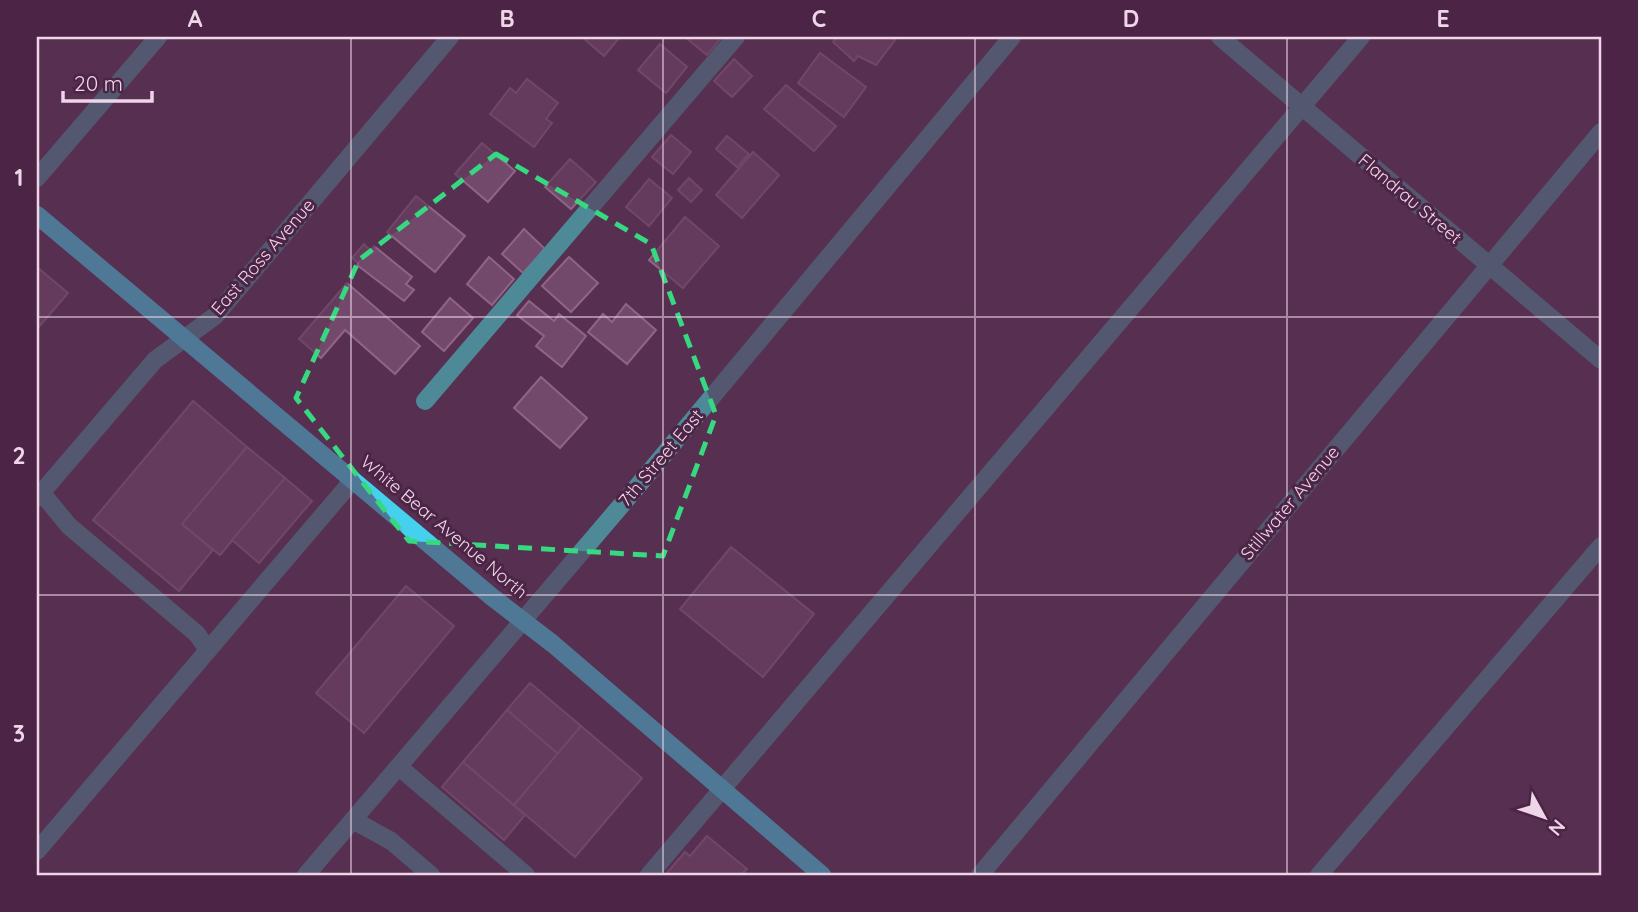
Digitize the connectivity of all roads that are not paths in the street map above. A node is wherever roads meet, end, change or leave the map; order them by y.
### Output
1 (158, 37) edge
2 (450, 37) edge
3 (736, 37) edge
4 (1012, 37) edge
5 (1220, 37) edge
6 (1361, 37) edge
7 (1302, 108) junction
8 (1601, 132) edge
9 (37, 178) edge
10 (37, 215) edge
11 (1489, 265) junction
12 (184, 338) junction
13 (1601, 360) edge
14 (425, 401) dead end
15 (353, 480) junction
16 (39, 495) edge
17 (1601, 546) edge
18 (523, 620) junction
19 (208, 650) junction
20 (398, 767) junction
21 (722, 788) junction
22 (353, 820) junction
23 (37, 851) edge
24 (306, 875) edge
25 (431, 875) edge
26 (526, 875) edge
27 (649, 875) edge
28 (822, 875) edge
29 (980, 875) edge
30 (1319, 875) edge

1 - 9 street
2 - 12 street, East Ross Avenue
3 - 14 street
4 - 18 street, 7th Street East
5 - 7 street, Flandrau Street
6 - 7 street
7 - 11 street, Flandrau Street
7 - 21 street
8 - 11 street, Stillwater Avenue
10 - 12 main road, White Bear Avenue North
11 - 13 street, Flandrau Street
11 - 29 street, Stillwater Avenue
12 - 15 main road, White Bear Avenue North
12 - 16 street, East Ross Avenue
15 - 18 main road, White Bear Avenue North
15 - 19 street
16 - 19 street
17 - 30 street
18 - 20 street, 7th Street East
18 - 21 main road, White Bear Avenue North
19 - 23 street
20 - 22 street, 7th Street East
20 - 26 street
21 - 27 street
21 - 28 main road, White Bear Avenue North
22 - 24 street, 7th Street East
22 - 25 street

